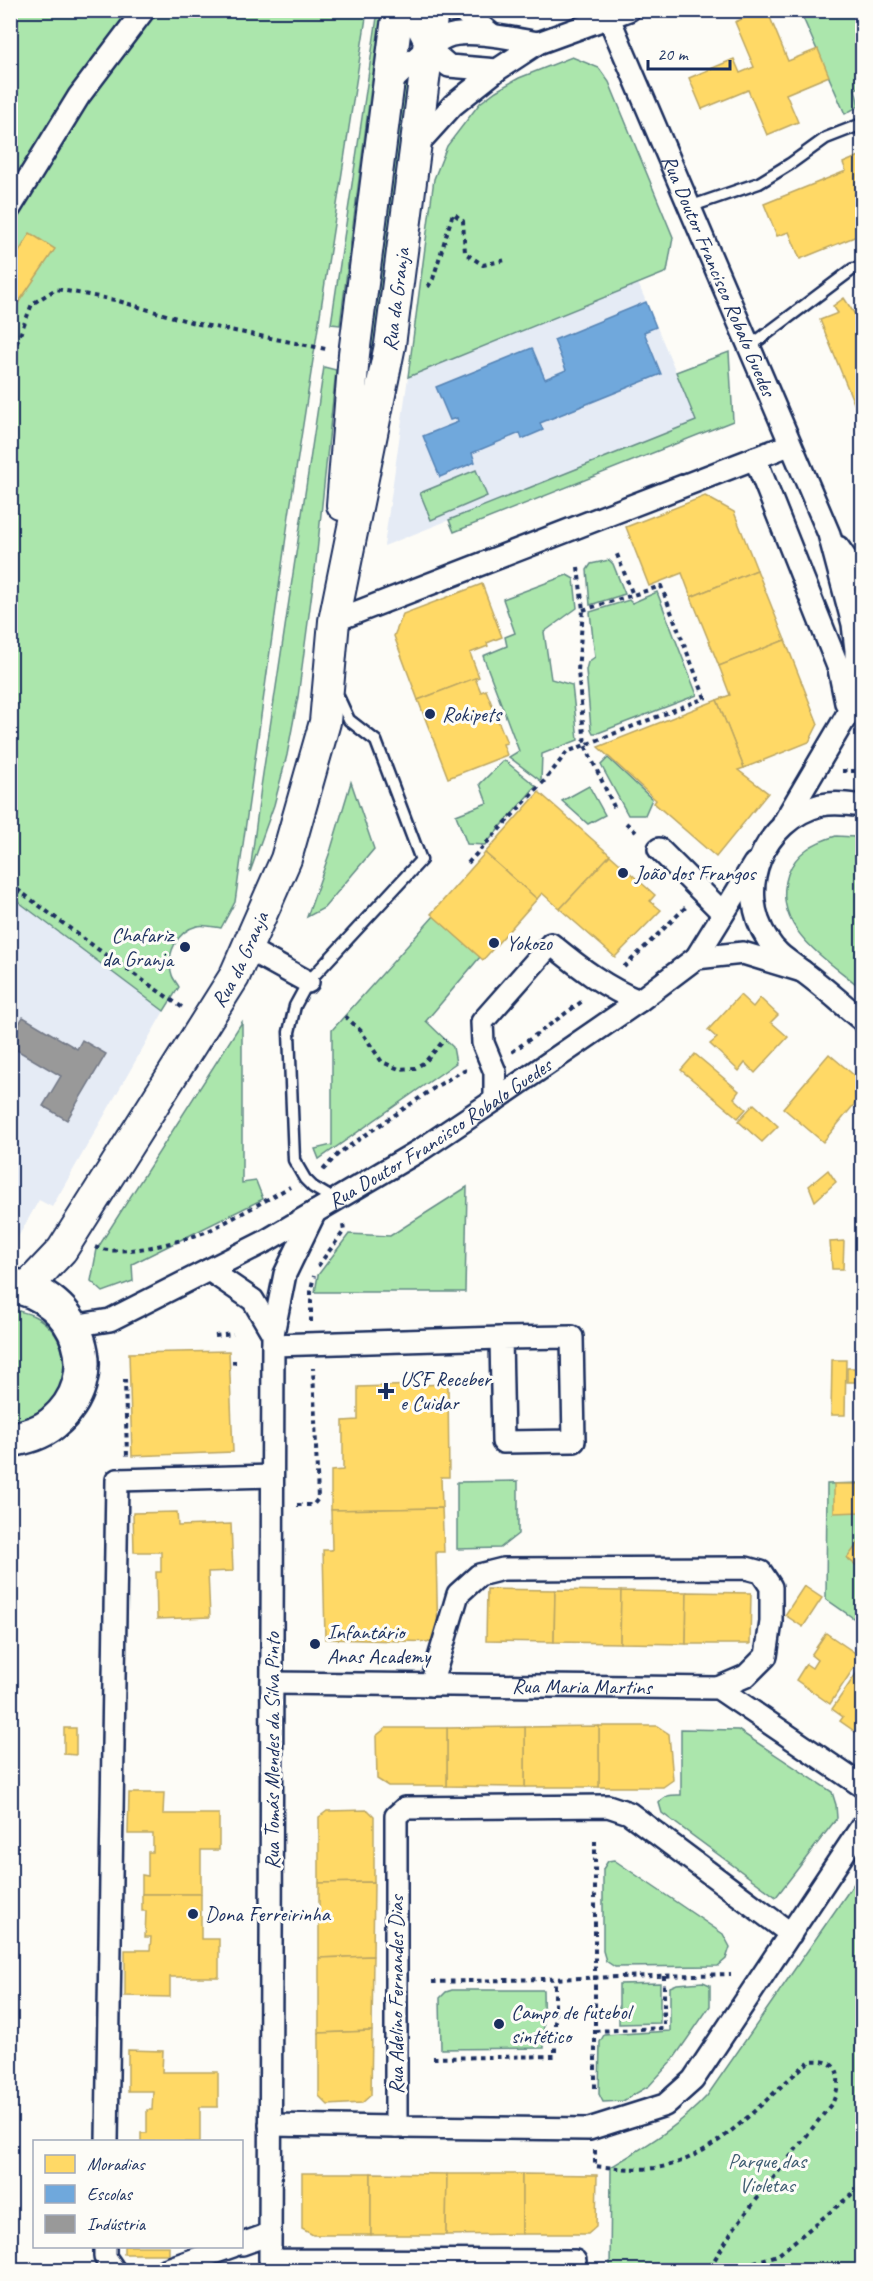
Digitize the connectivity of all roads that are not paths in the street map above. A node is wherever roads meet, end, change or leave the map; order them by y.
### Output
1 (144, 10) edge
2 (398, 10) edge
3 (413, 10) edge
4 (433, 10) edge
5 (461, 10) edge
6 (628, 10) edge
7 (609, 18) junction
8 (491, 34) junction
9 (538, 43) junction
10 (428, 48) junction
11 (498, 70) junction
12 (389, 84) junction
13 (862, 124) edge
14 (415, 147) junction
15 (689, 207) junction
16 (10, 208) edge
17 (862, 269) edge
18 (749, 347) junction
19 (789, 445) junction
20 (755, 458) junction
21 (829, 534) junction
22 (862, 581) edge
23 (342, 584) junction
24 (334, 621) junction
25 (330, 678) junction
26 (862, 699) edge
27 (847, 715) junction
28 (862, 806) edge
29 (781, 827) junction
30 (659, 849) dead end
31 (761, 854) junction
32 (723, 913) junction
33 (246, 948) junction
34 (696, 958) junction
35 (802, 971) junction
36 (308, 982) junction
37 (639, 1001) junction
38 (862, 1020) edge
39 (495, 1100) junction
40 (335, 1200) junction
41 (315, 1212) junction
42 (62, 1250) junction
43 (209, 1270) junction
44 (19, 1286) edge
45 (64, 1315) junction
46 (110, 1320) junction
47 (501, 1338) junction
48 (273, 1339) junction
49 (81, 1359) junction
50 (10, 1440) edge
51 (272, 1476) junction
52 (272, 1683) junction
53 (431, 1684) junction
54 (718, 1688) junction
55 (862, 1786) edge
56 (862, 1826) edge
57 (790, 1934) junction
58 (270, 2125) junction
59 (396, 2127) junction
60 (107, 2140) edge
61 (270, 2234) junction
62 (243, 2244) edge
63 (105, 2248) edge
64 (230, 2248) edge
65 (575, 2261) dead end
66 (114, 2271) edge
67 (165, 2271) edge

1 - 16 street
2 - 12 main road, Rua da Granja
3 - 10 street
4 - 10 main road, Rua da Granja
5 - 8 street
6 - 7 street
7 - 9 street
7 - 15 street, Rua Doutor Francisco Robalo Guedes
8 - 9 street
8 - 10 street
9 - 11 street
10 - 11 street
10 - 12 street
10 - 14 main road, Rua da Granja
11 - 14 street
12 - 23 main road, Rua da Granja
13 - 15 lane
14 - 23 main road, Rua da Granja
15 - 18 street, Rua Doutor Francisco Robalo Guedes
17 - 18 lane
18 - 19 street, Rua Doutor Francisco Robalo Guedes
19 - 20 street
19 - 21 street, Rua Doutor Francisco Robalo Guedes
20 - 24 street
20 - 27 street
21 - 22 street, Rua Doutor Francisco Robalo Guedes
21 - 27 street, Rua Doutor Francisco Robalo Guedes
23 - 24 main road, Rua da Granja
24 - 25 main road, Rua da Granja
25 - 33 main road, Rua da Granja
25 - 36 lane
26 - 27 street
27 - 29 street
28 - 29 street
29 - 31 street
30 - 32 street
31 - 32 street
31 - 35 street
32 - 34 street
33 - 36 street
33 - 42 main road, Rua da Granja
34 - 35 street
34 - 37 street, Rua Doutor Francisco Robalo Guedes
35 - 38 street
36 - 40 lane
37 - 39 street, Rua Doutor Francisco Robalo Guedes
37 - 39 street
39 - 40 street, Rua Doutor Francisco Robalo Guedes
40 - 41 street, Rua Doutor Francisco Robalo Guedes
41 - 43 street, Rua Doutor Francisco Robalo Guedes
41 - 48 street, Rua Tomás Mendes da Silva Pinto
42 - 44 main road, Rua da Granja
42 - 45 main road
43 - 46 street, Rua Doutor Francisco Robalo Guedes
43 - 48 street
44 - 45 main road
45 - 46 street, Rua Doutor Francisco Robalo Guedes
45 - 49 main road
46 - 49 street
47 - 47 street
47 - 48 street
48 - 51 street, Rua Tomás Mendes da Silva Pinto
49 - 50 main road
51 - 52 street, Rua Tomás Mendes da Silva Pinto
51 - 60 street
52 - 53 street, Rua Maria Martins
52 - 58 street, Rua Tomás Mendes da Silva Pinto
53 - 54 street, Rua Maria Martins
53 - 54 street
54 - 55 street
56 - 57 street
57 - 59 street
57 - 59 street, Rua Adelino Fernandes Dias
58 - 59 street
58 - 61 street, Rua Tomás Mendes da Silva Pinto
61 - 62 street
61 - 65 street, Rua Tomás Mendes da Silva Pinto
63 - 66 street
64 - 67 street

